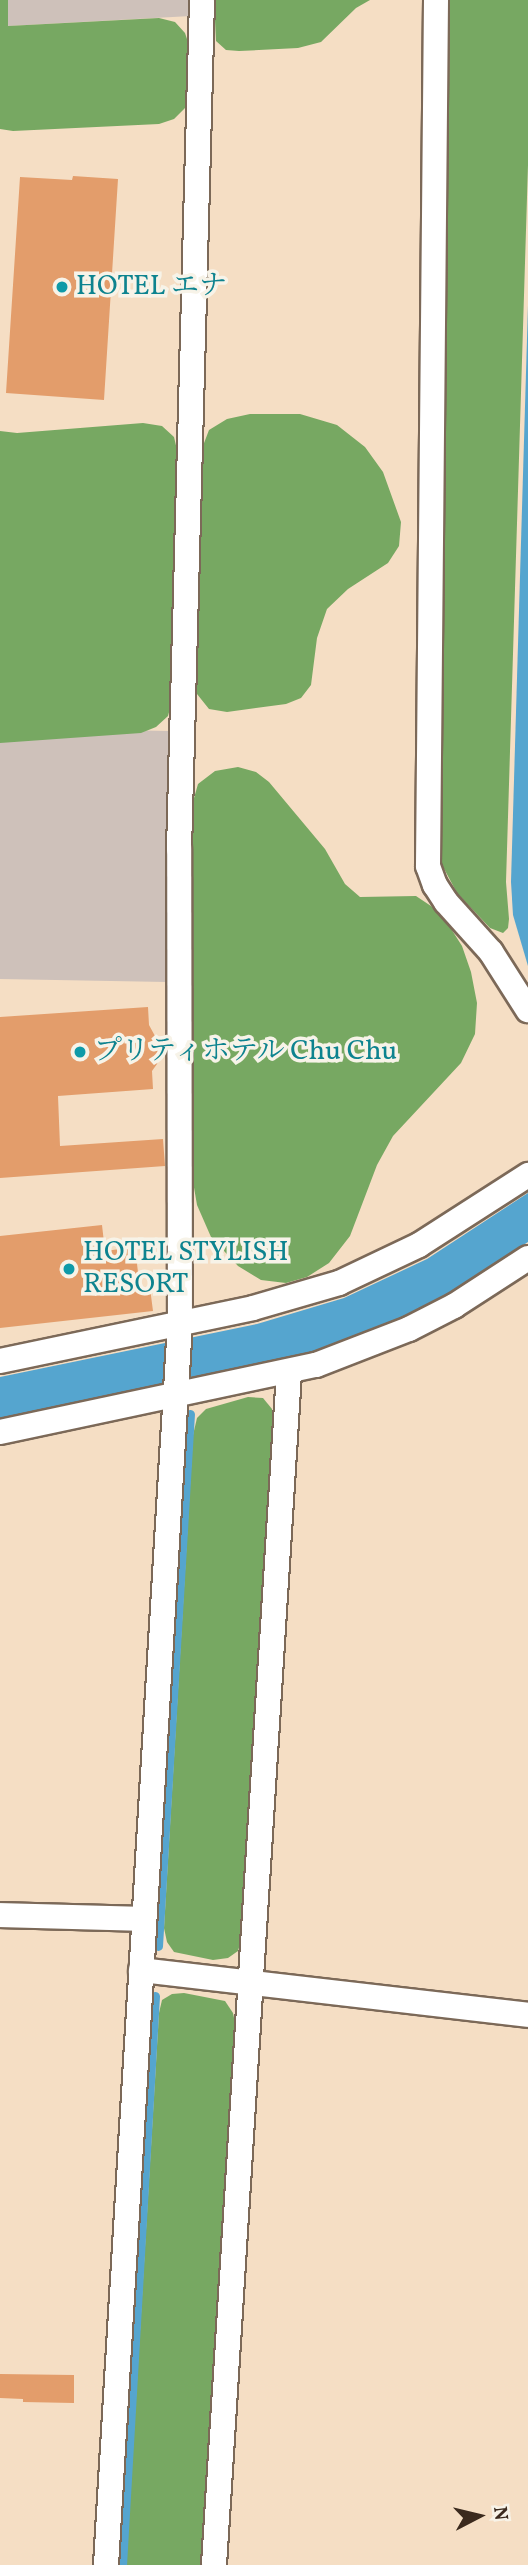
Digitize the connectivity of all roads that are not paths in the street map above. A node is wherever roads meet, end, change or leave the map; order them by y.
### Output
1 (202, 0) edge
2 (436, 0) edge
3 (528, 1010) edge
4 (528, 1175) edge
5 (528, 1258) edge
6 (179, 1330) junction
7 (0, 1361) edge
8 (289, 1372) junction
9 (176, 1390) junction
10 (0, 1433) edge
11 (0, 1915) edge
12 (144, 1919) junction
13 (141, 1969) junction
14 (251, 1982) junction
15 (528, 2015) edge
16 (106, 2565) edge
17 (214, 2565) edge

1 - 6 street
2 - 3 street
4 - 6 street
5 - 8 street
6 - 7 street
6 - 9 street
8 - 9 street
8 - 14 street
9 - 10 street
9 - 12 street
11 - 12 street
12 - 13 street
13 - 14 street
13 - 16 street
14 - 15 street
14 - 17 street

